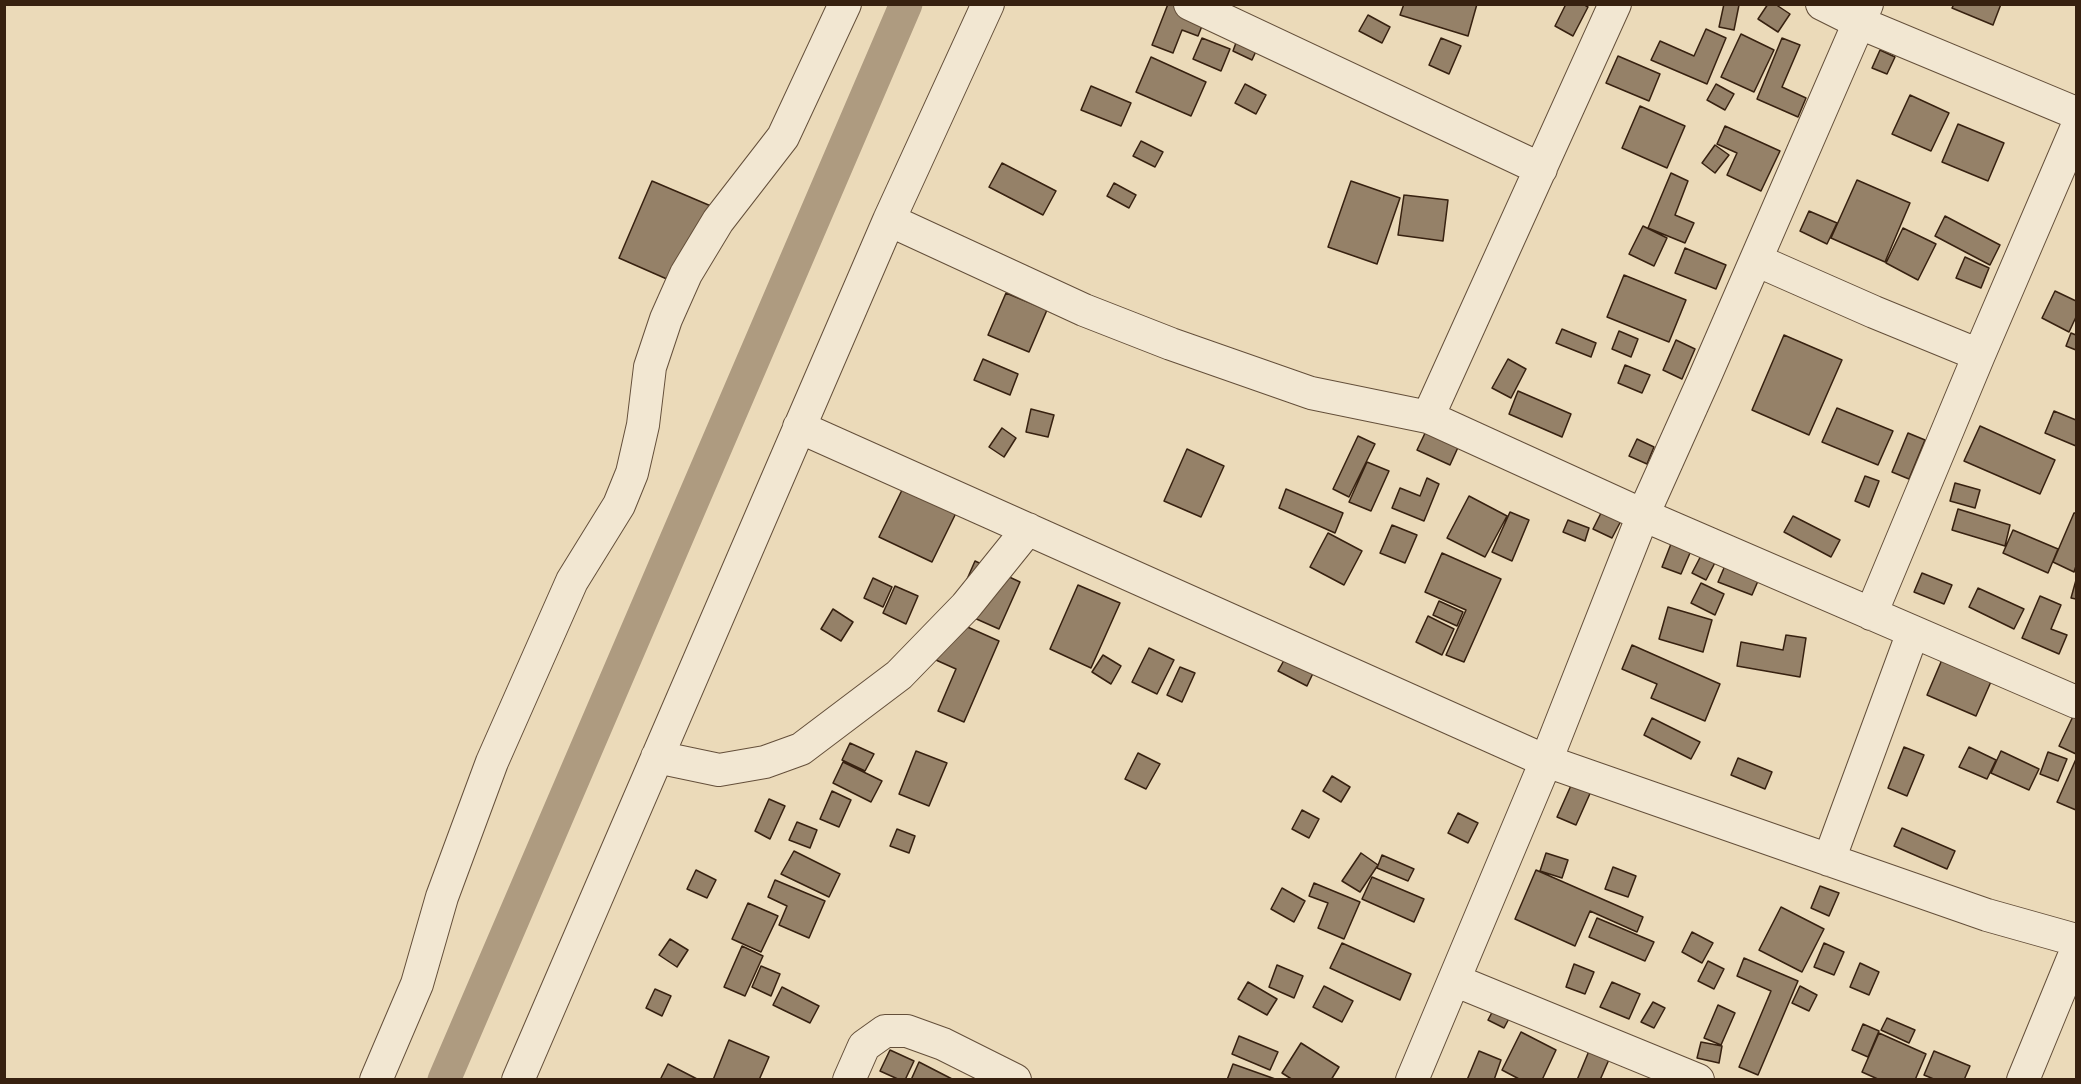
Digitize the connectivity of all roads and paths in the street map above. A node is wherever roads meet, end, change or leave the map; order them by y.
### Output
1 (845, 4) edge
2 (988, 4) edge
3 (1190, 4) edge
4 (1615, 4) edge
5 (1822, 4) edge
6 (1864, 14) edge
7 (2076, 113) edge
8 (2076, 129) edge
9 (1541, 169) junction
10 (889, 220) junction
11 (1756, 260) junction
12 (1979, 355) junction
13 (1428, 417) junction
14 (799, 427) junction
15 (1642, 515) junction
16 (1028, 529) junction
17 (1871, 614) junction
18 (1913, 632) junction
19 (2076, 702) edge
20 (657, 757) junction
21 (1546, 761) junction
22 (1829, 860) junction
23 (2076, 940) edge
24 (2076, 951) edge
25 (1454, 980) junction
26 (2069, 988) edge
27 (1688, 1077) edge
28 (376, 1080) edge
29 (518, 1080) edge
30 (849, 1080) edge
31 (1015, 1080) edge
32 (1412, 1080) edge
33 (2023, 1080) edge

1 - 28 street
2 - 10 street
3 - 9 street
4 - 9 street
5 - 6 street
6 - 7 street
6 - 11 street
8 - 12 street
9 - 13 street
10 - 13 street
10 - 14 street
11 - 12 street
11 - 15 street
12 - 17 street
13 - 15 street
14 - 16 street
14 - 20 street
15 - 17 street
15 - 21 street
16 - 20 street
16 - 21 street
17 - 18 street
18 - 19 street
18 - 22 street
20 - 29 street
21 - 22 street
21 - 25 street
22 - 23 street
24 - 26 street
25 - 27 street
25 - 32 street
26 - 33 street
30 - 31 street

